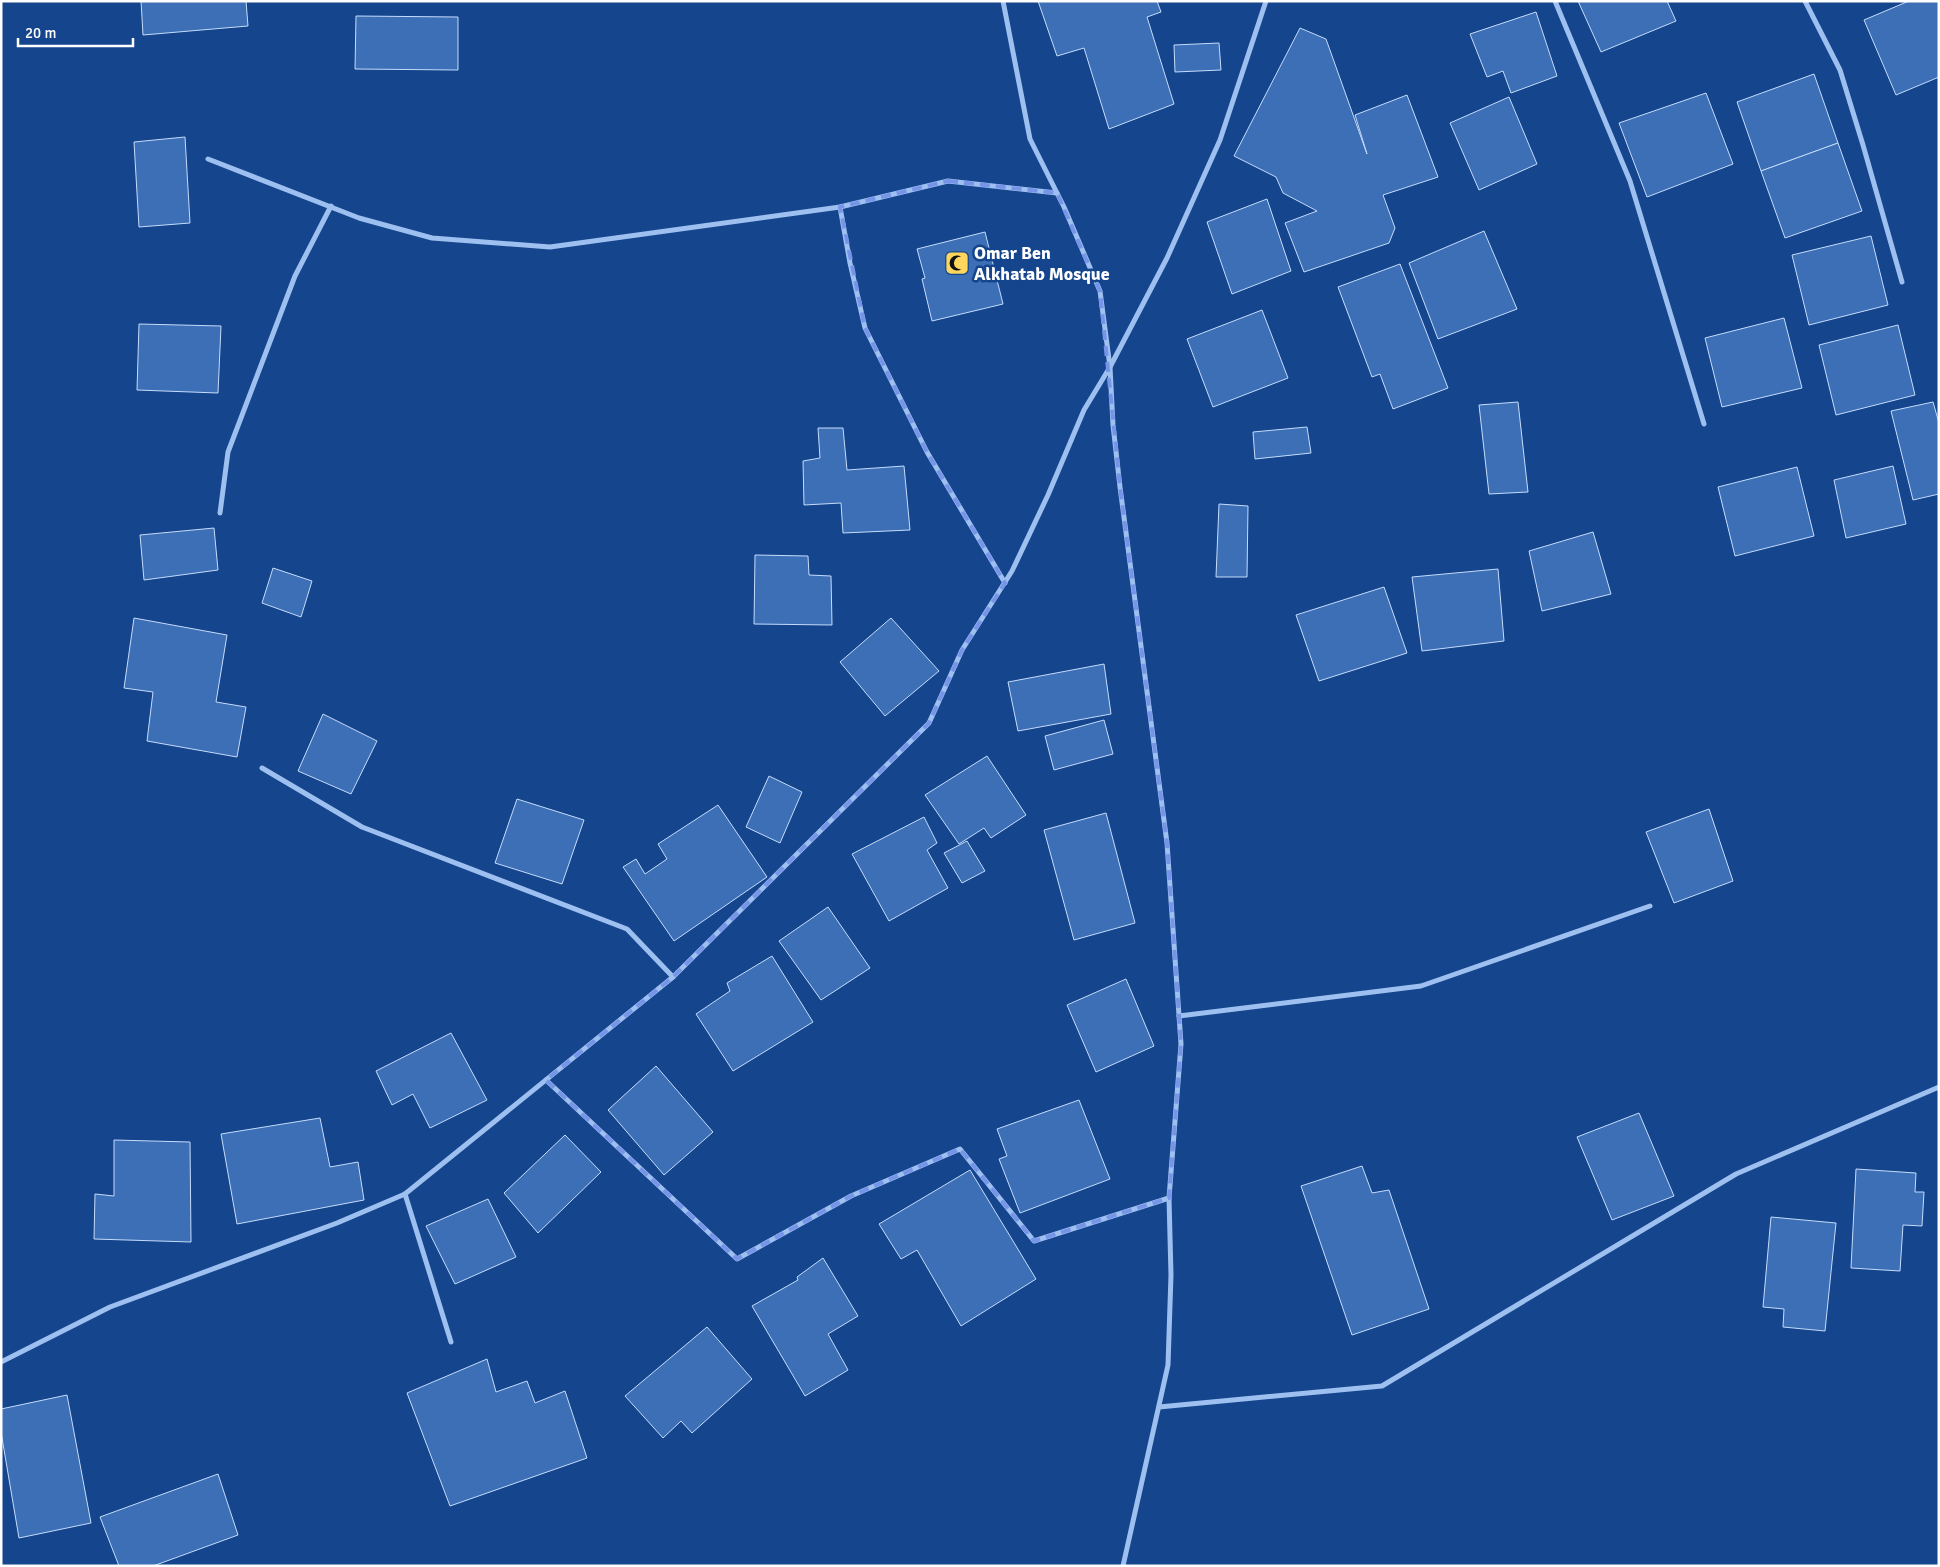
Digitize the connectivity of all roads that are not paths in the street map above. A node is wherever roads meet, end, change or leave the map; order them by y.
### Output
1 (1003, 1) edge
2 (1266, 1) edge
3 (1555, 1) edge
4 (1806, 1) edge
5 (208, 159) dead end
6 (1057, 193) junction
7 (330, 206) junction
8 (840, 207) junction
9 (1902, 282) dead end
10 (1110, 367) junction
11 (1704, 424) dead end
12 (220, 513) dead end
13 (1005, 583) junction
14 (262, 768) dead end
15 (1650, 906) dead end
16 (673, 977) junction
17 (1179, 1016) junction
18 (546, 1080) junction
19 (1939, 1087) edge
20 (405, 1194) junction
21 (1169, 1198) junction
22 (451, 1342) dead end
23 (1, 1362) edge
24 (1159, 1407) junction
25 (1124, 1566) edge

1 - 6 street
2 - 10 street
3 - 11 street
4 - 9 street
5 - 7 street
6 - 8 street
6 - 10 street
7 - 8 street
7 - 12 street
8 - 13 street
10 - 13 street
10 - 17 street
13 - 16 street
14 - 16 street
15 - 17 street
16 - 18 street
17 - 21 street
18 - 20 street
18 - 21 street
19 - 24 street
20 - 22 street
20 - 23 street
21 - 24 street
24 - 25 street

